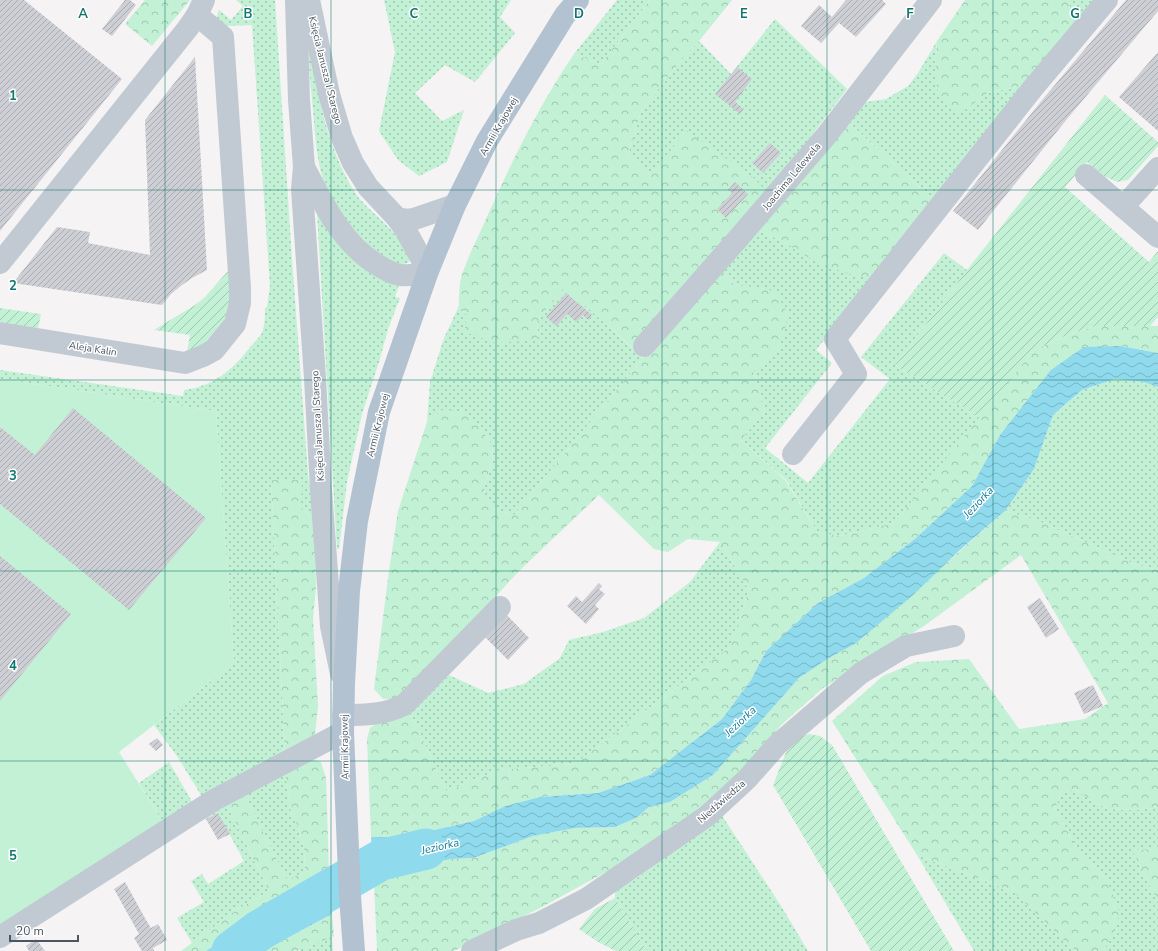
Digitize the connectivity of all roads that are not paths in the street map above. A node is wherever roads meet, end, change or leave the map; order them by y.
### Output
1 (296, 0) edge
2 (309, 0) edge
3 (578, 0) edge
4 (931, 0) edge
5 (1107, 0) edge
6 (201, 8) edge
7 (304, 167) junction
8 (1158, 168) edge
9 (1086, 175) dead end
10 (455, 204) junction
11 (1124, 207) junction
12 (397, 218) junction
13 (1158, 237) edge
14 (0, 263) edge
15 (428, 271) junction
16 (0, 333) edge
17 (644, 346) dead end
18 (793, 454) dead end
19 (500, 607) dead end
20 (954, 636) dead end
21 (344, 684) junction
22 (343, 723) junction
23 (0, 937) edge
24 (354, 951) edge
25 (472, 951) edge

1 - 7 street, Księcia Janusza I Starego
2 - 12 street, Księcia Janusza I Starego
3 - 10 main road, Armii Krajowej
4 - 17 street, Joachima Lelewela
5 - 18 street
6 - 14 street
6 - 16 street, Aleja Kalin
7 - 15 street, Księcia Janusza I Starego
7 - 21 street, Księcia Janusza I Starego
8 - 11 street
9 - 11 street
10 - 12 street
10 - 15 main road, Armii Krajowej
11 - 13 street
12 - 15 street, Księcia Janusza I Starego
15 - 21 main road, Armii Krajowej
19 - 22 street
20 - 25 street, Niedźwiedzia
21 - 22 main road, Armii Krajowej
22 - 23 street
22 - 24 main road, Armii Krajowej

